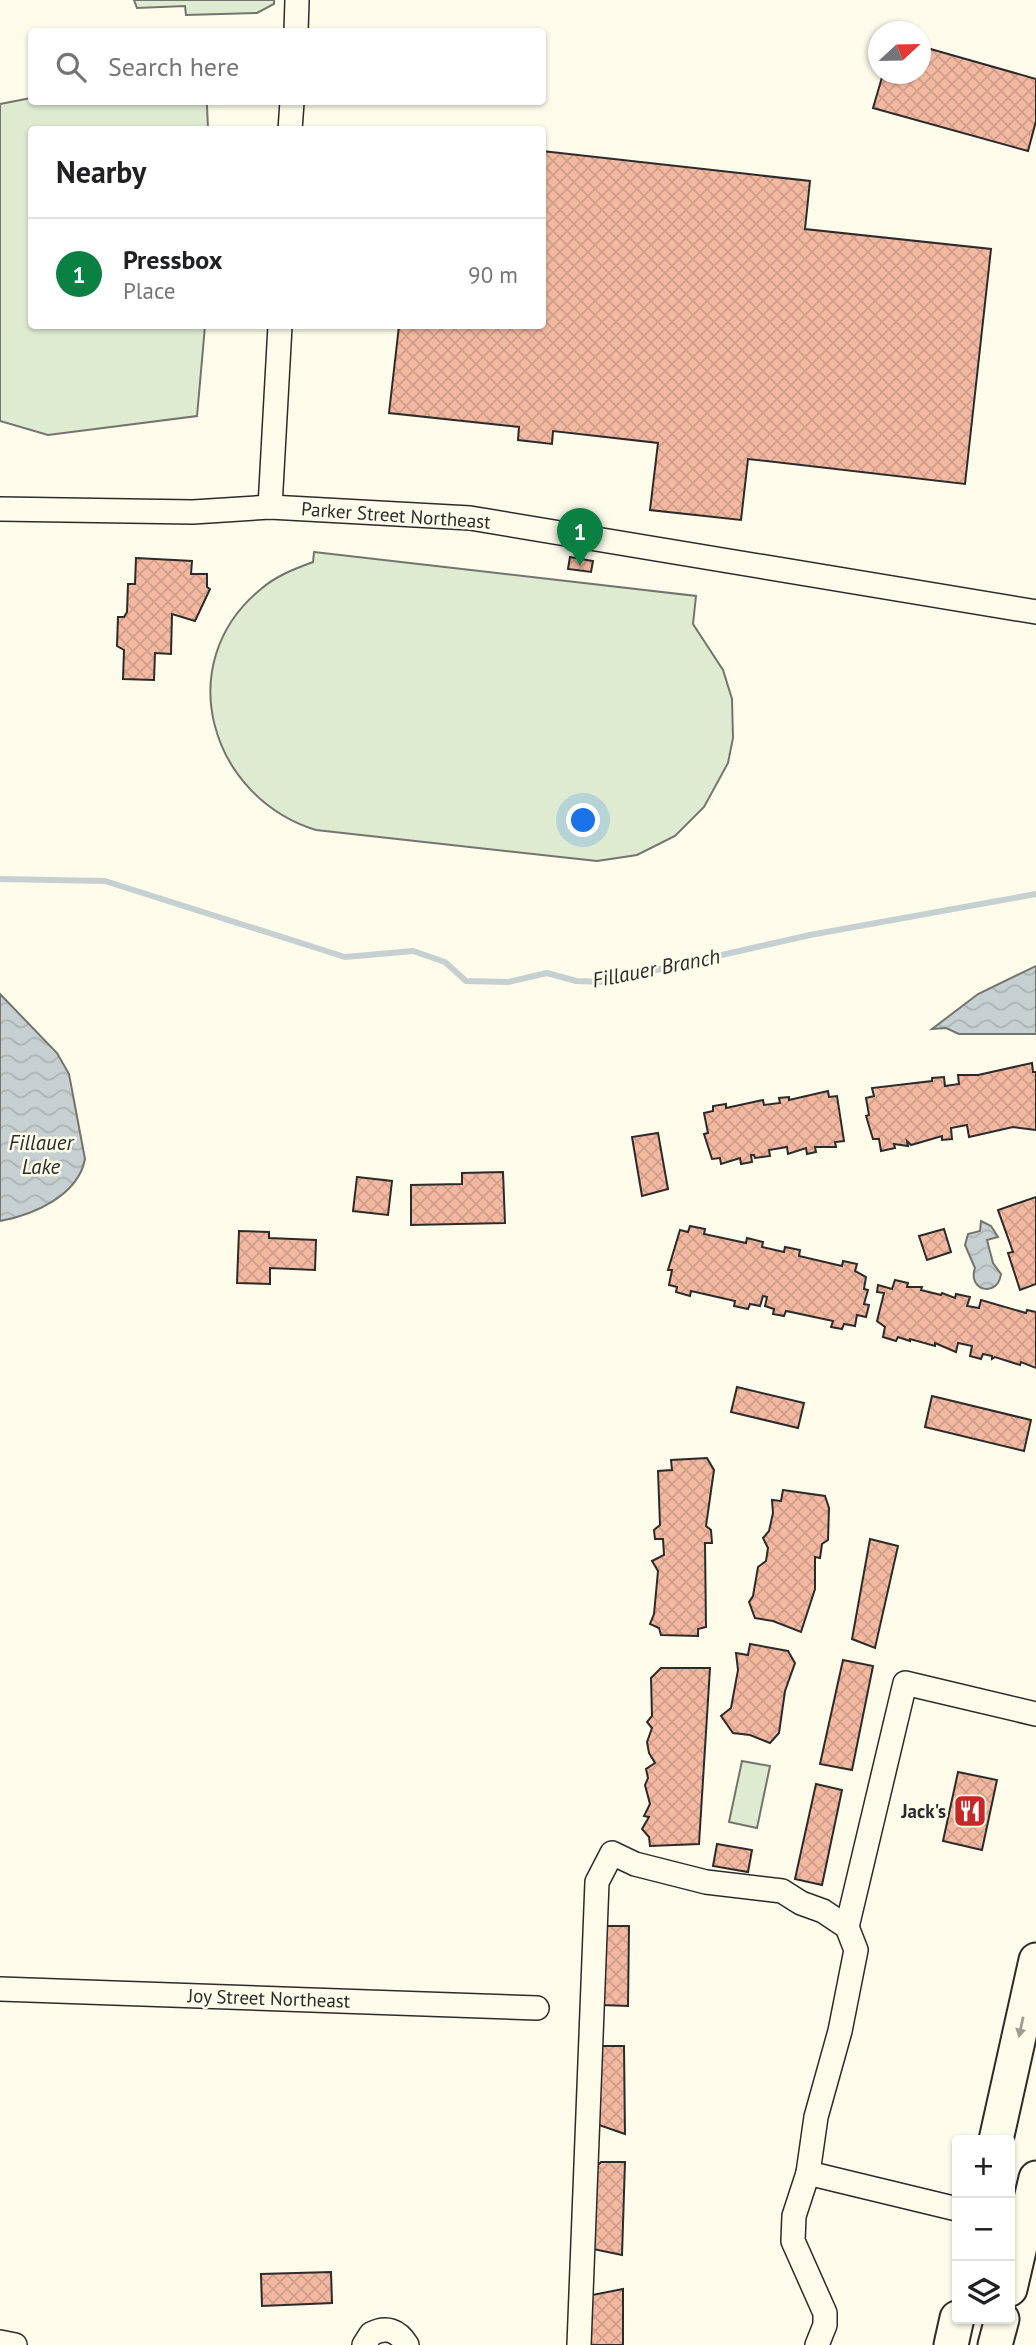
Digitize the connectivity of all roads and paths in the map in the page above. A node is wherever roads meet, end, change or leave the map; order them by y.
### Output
1 (297, 0) edge
2 (296, 28) edge
3 (292, 105) edge
4 (290, 126) edge
5 (280, 329) edge
6 (270, 507) junction
7 (0, 509) edge
8 (1036, 612) edge
9 (1036, 1714) edge
10 (847, 1927) junction
11 (1036, 1960) edge
12 (0, 1989) edge
13 (537, 2008) dead end
14 (997, 2135) edge
15 (808, 2172) junction
16 (1036, 2178) edge
17 (952, 2208) edge
18 (1024, 2227) edge
19 (1015, 2267) edge
20 (956, 2324) edge
21 (1001, 2324) edge
22 (0, 2342) edge
23 (15, 2345) edge
24 (364, 2345) edge
25 (407, 2345) edge
26 (579, 2345) edge
27 (817, 2345) edge
28 (951, 2345) edge
29 (995, 2345) edge

1 - 2 street
3 - 4 street
5 - 6 street
6 - 7 street, Parker Street Northeast
6 - 8 street, Parker Street Northeast
9 - 10 street
10 - 15 street
10 - 26 street
11 -> 14 highway
12 - 13 street, Joy Street Northeast
15 - 17 street
15 - 27 street
16 - 18 highway
18 - 19 highway
20 - 28 highway
21 - 29 highway
22 - 23 street
24 - 25 street

